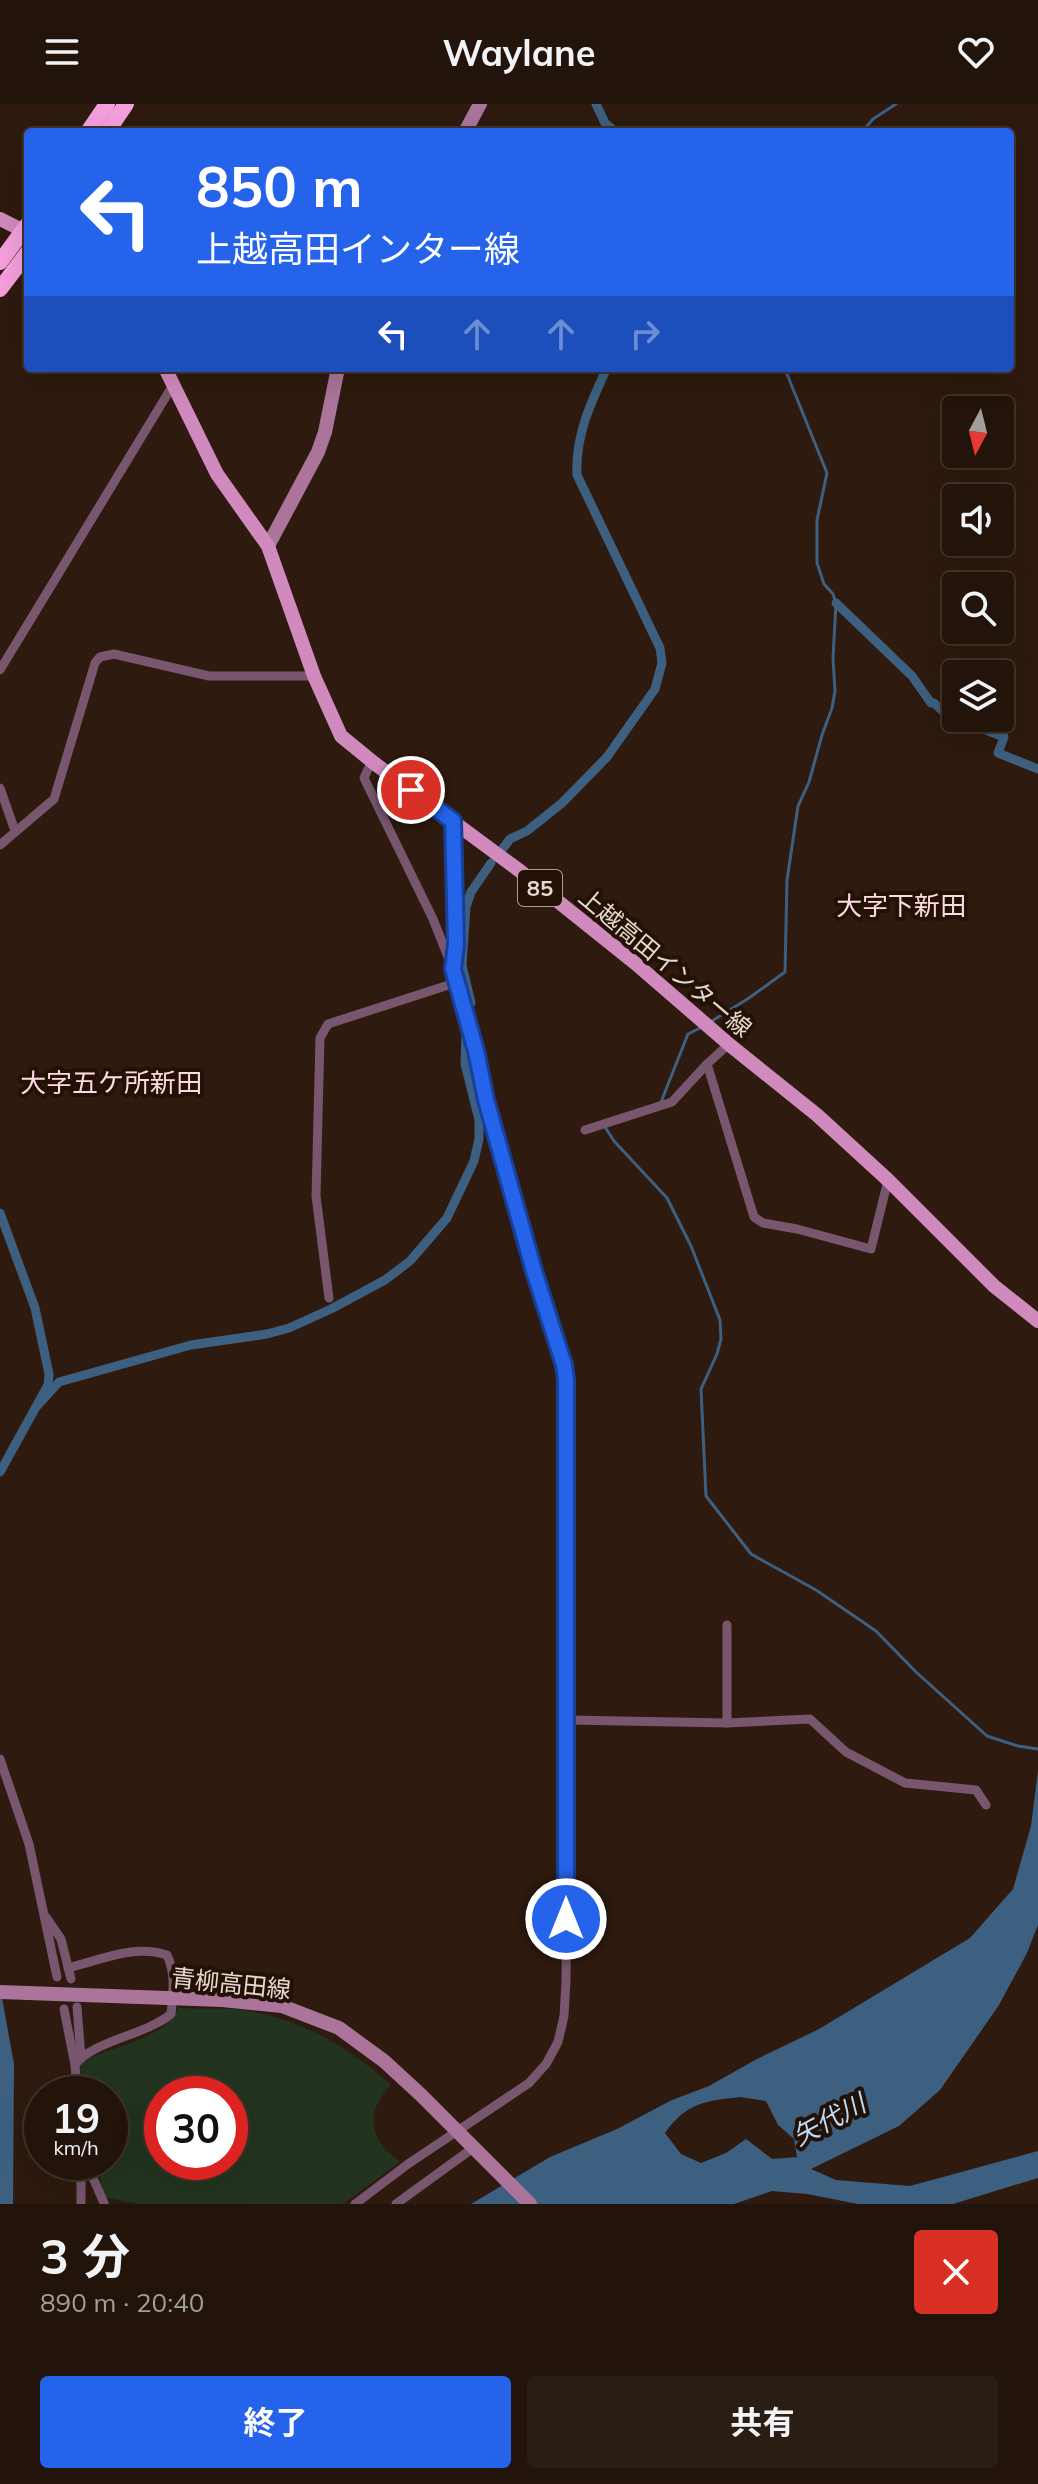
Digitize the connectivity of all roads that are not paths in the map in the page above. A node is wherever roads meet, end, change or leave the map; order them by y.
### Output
1 (107, 104) edge
2 (126, 104) edge
3 (480, 104) edge
4 (91, 128) edge
5 (110, 128) edge
6 (467, 128) edge
7 (0, 219) edge
8 (24, 228) edge
9 (24, 233) edge
10 (24, 257) edge
11 (0, 262) edge
12 (0, 289) edge
13 (167, 372) edge
14 (337, 372) edge
15 (173, 385) junction
16 (268, 546) junction
17 (0, 670) edge
18 (314, 676) junction
19 (374, 763) junction
20 (0, 788) edge
21 (453, 821) junction
22 (15, 831) junction
23 (0, 845) edge
24 (455, 975) junction
25 (729, 1044) junction
26 (707, 1064) junction
27 (585, 1130) dead end
28 (888, 1180) junction
29 (329, 1298) dead end
30 (1038, 1321) edge
31 (564, 1365) joint
32 (727, 1625) dead end
33 (568, 1720) junction
34 (727, 1723) junction
35 (0, 1759) edge
36 (986, 1805) dead end
37 (43, 1914) junction
38 (68, 1968) junction
39 (57, 1977) dead end
40 (71, 1979) dead end
41 (0, 1992) edge
42 (172, 1999) junction
43 (77, 2007) dead end
44 (64, 2009) dead end
45 (78, 2061) junction
46 (78, 2076) edge
47 (457, 2132) junction
48 (478, 2153) junction
49 (81, 2180) edge
50 (94, 2180) edge
51 (81, 2204) edge
52 (106, 2204) edge
53 (355, 2204) edge
54 (396, 2204) edge
55 (530, 2204) edge

1 - 4 highway
2 - 5 highway
3 - 6 street
7 - 8 main road
9 - 11 highway
10 - 12 highway
13 - 15 main road, 上越高田インター線 / 85
14 - 16 street
15 - 16 main road, 上越高田インター線 / 85
15 - 17 street
16 - 18 main road, 上越高田インター線 / 85
18 - 19 main road, 上越高田インター線 / 85
18 - 22 street
19 - 21 main road, 上越高田インター線 / 85
19 - 24 street
20 - 22 street
21 - 24 street
21 - 25 main road, 上越高田インター線 / 85
22 - 23 street
24 - 29 street
24 - 31 street
25 - 26 street
25 - 28 main road, 上越高田インター線 / 85
26 - 27 street
26 - 28 street
28 - 30 main road, 上越高田インター線 / 85
31 - 33 street
32 - 34 street
33 - 34 street
33 - 47 street
34 - 36 street
35 - 37 street
37 - 38 street
37 - 39 street
38 - 40 street
38 - 42 street
41 - 42 street, 青柳高田線
42 - 45 street
42 - 47 street, 青柳高田線
43 - 45 street
44 - 45 street
45 - 46 street
47 - 48 street, 青柳高田線
47 - 53 street
48 - 54 street
48 - 55 street, 青柳高田線
49 - 51 street
50 - 52 street

